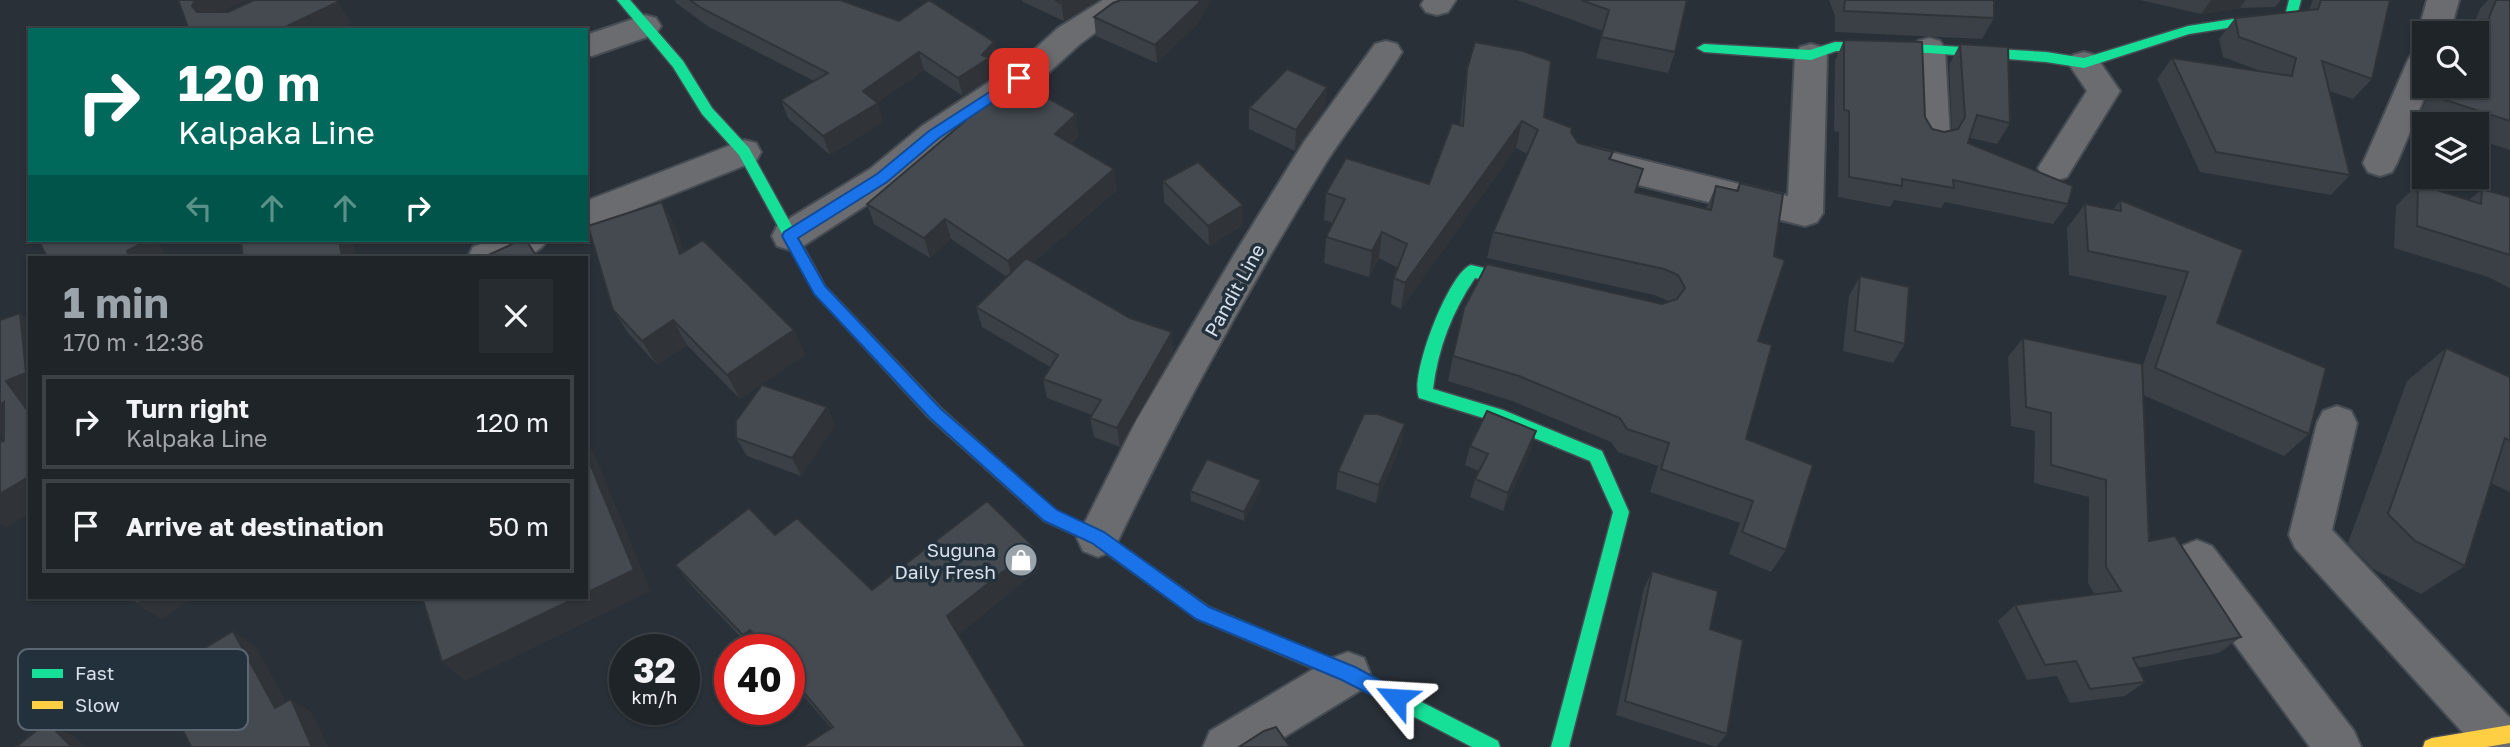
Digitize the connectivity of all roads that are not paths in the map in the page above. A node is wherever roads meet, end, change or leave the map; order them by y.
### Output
1 (623, 0) edge
2 (2295, 0) edge
3 (2443, 0) edge
4 (1109, 4) edge
5 (2437, 21) edge
6 (645, 26) junction
7 (588, 46) edge
8 (1704, 48) dead end
9 (1929, 49) junction
10 (1386, 52) dead end
11 (1811, 55) junction
12 (2084, 63) junction
13 (2412, 87) edge
14 (1933, 138) edge
15 (744, 152) junction
16 (1583, 158) edge
17 (2379, 163) dead end
18 (2055, 167) dead end
19 (588, 215) edge
20 (790, 236) junction
21 (524, 242) edge
22 (489, 256) edge
23 (1549, 288) edge
24 (2337, 423) dead end
25 (1098, 538) junction
26 (2197, 559) dead end
27 (1348, 673) junction
28 (2503, 735) edge
29 (1226, 747) edge
30 (1492, 747) edge
31 (1560, 747) edge
32 (2338, 747) edge
33 (2432, 747) edge

1 - 6 street
2 - 12 street
3 - 5 street
4 - 20 street
6 - 7 street
6 - 15 street
8 - 11 street
9 - 11 street
9 - 12 street
9 - 14 street
10 - 25 street, Pandit Line
11 - 16 street
12 - 18 street
13 - 17 street
15 - 19 street
15 - 20 street
20 - 25 street
21 - 22 street
23 - 31 street
24 - 28 street
25 - 27 street
26 - 32 street
27 - 29 street
27 - 30 street
28 - 33 street

